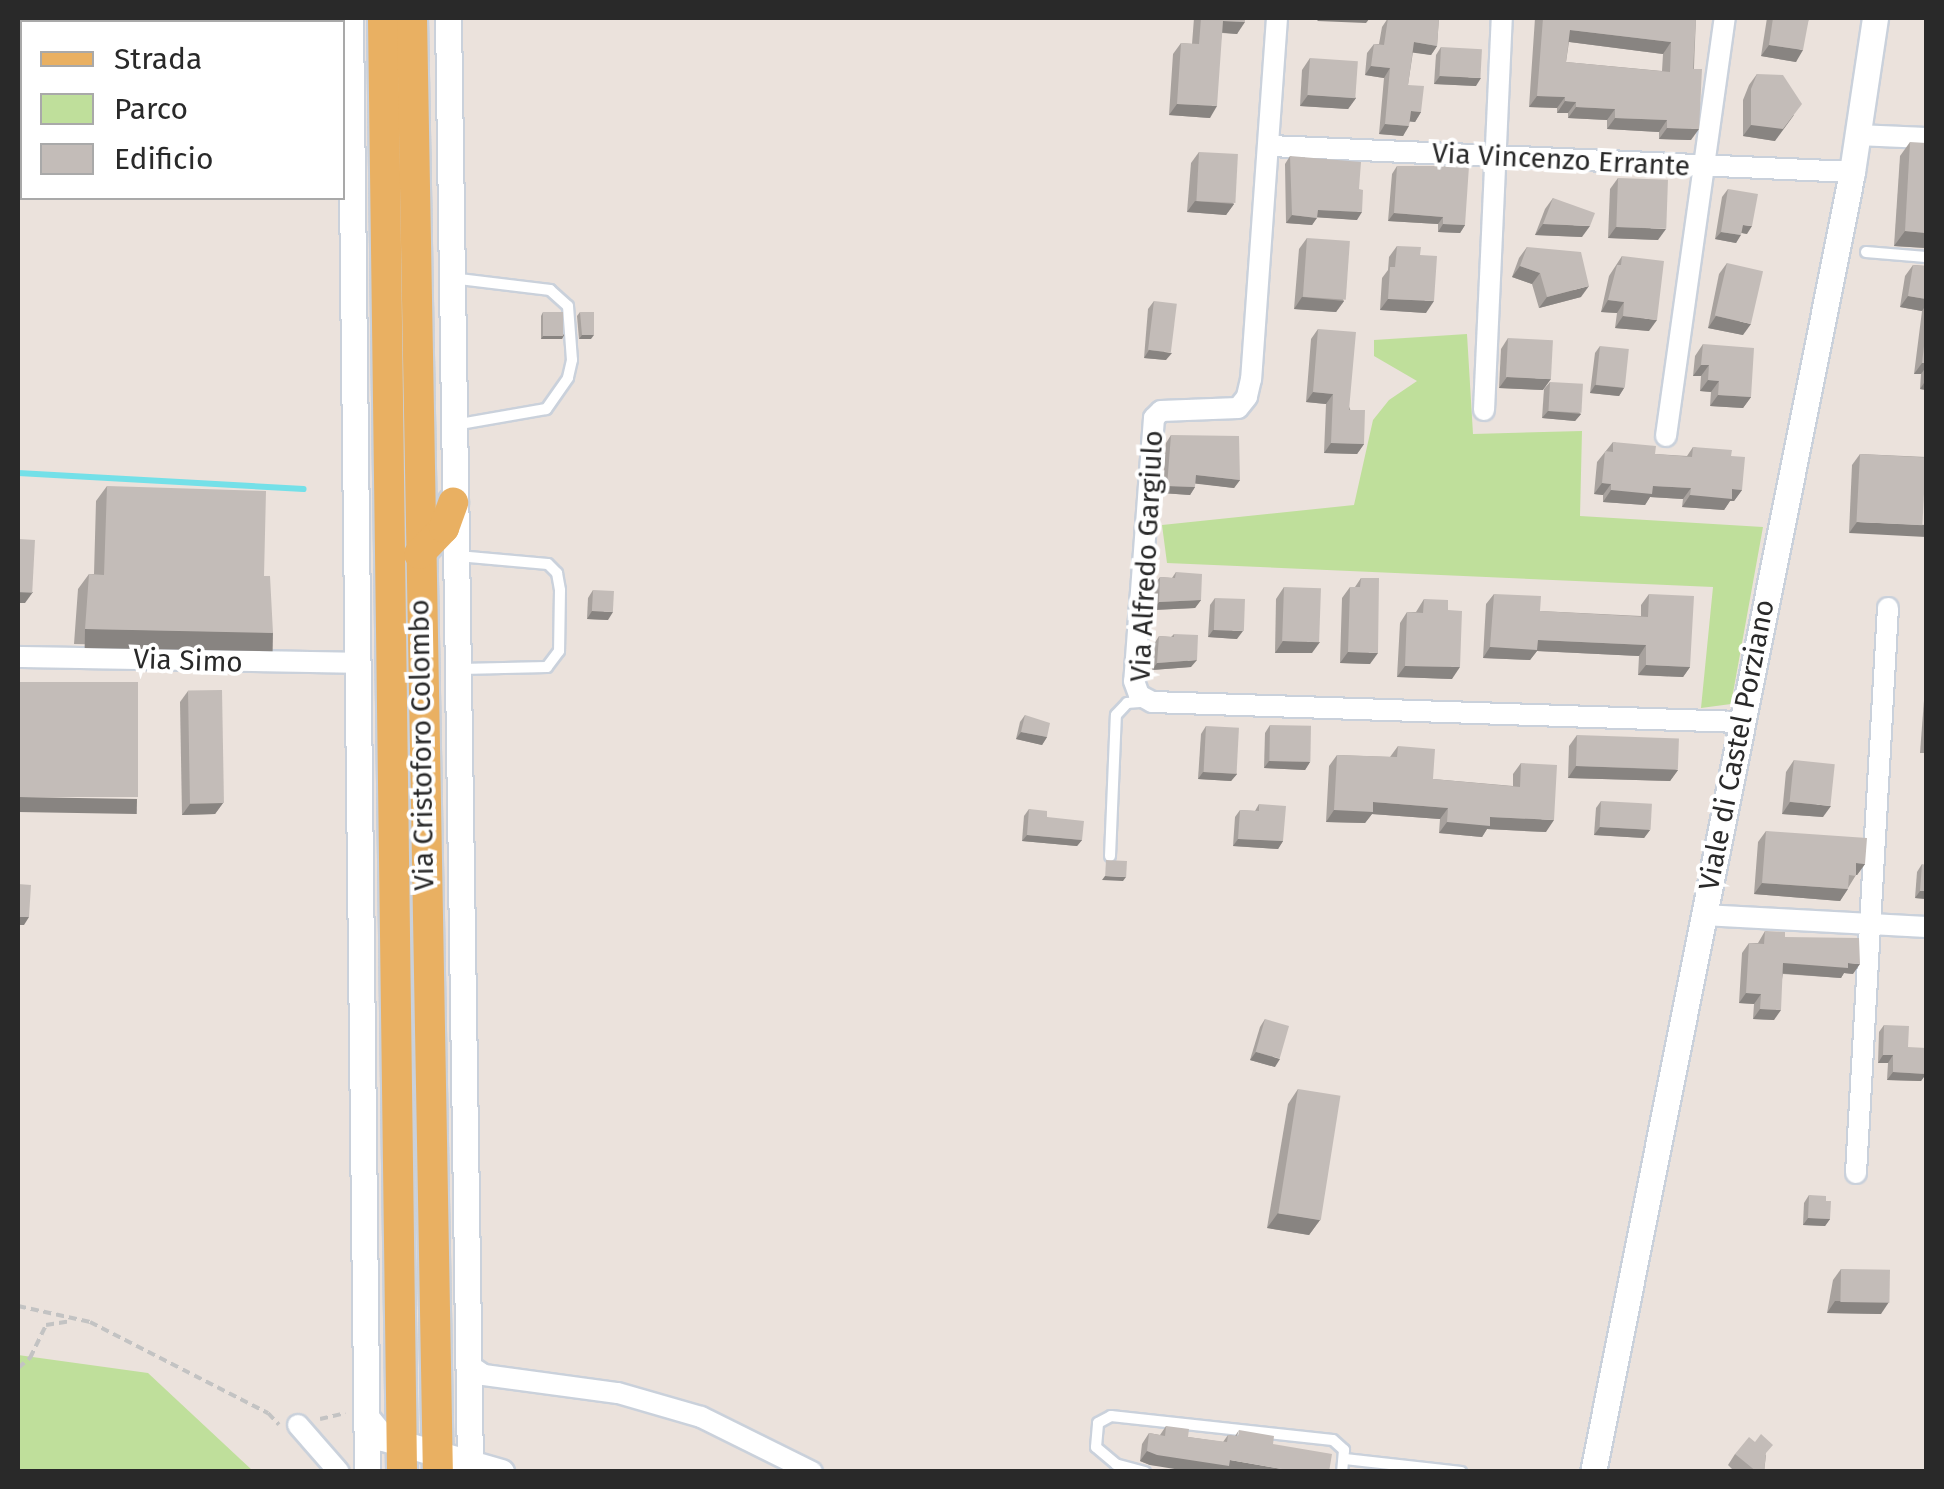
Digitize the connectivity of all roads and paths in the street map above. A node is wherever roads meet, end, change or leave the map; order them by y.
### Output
1 (350, 18) edge
2 (383, 18) edge
3 (412, 18) edge
4 (448, 18) edge
5 (1277, 18) edge
6 (1502, 18) edge
7 (1725, 18) edge
8 (1876, 18) edge
9 (1857, 135) junction
10 (1926, 138) edge
11 (1271, 146) junction
12 (1496, 156) junction
13 (1707, 167) junction
14 (1852, 172) junction
15 (1866, 252) dead end
16 (1926, 257) edge
17 (450, 278) junction
18 (1484, 410) dead end
19 (453, 425) junction
20 (1666, 436) dead end
21 (454, 503) junction
22 (419, 554) junction
23 (454, 556) junction
24 (1888, 608) dead end
25 (18, 657) edge
26 (358, 664) junction
27 (455, 669) junction
28 (1152, 702) junction
29 (1739, 722) junction
30 (1110, 856) edge
31 (1704, 915) junction
32 (394, 922) junction
33 (1873, 924) junction
34 (1926, 927) edge
35 (361, 956) junction
36 (1856, 1173) dead end
37 (18, 1306) edge
38 (74, 1320) junction
39 (469, 1365) junction
40 (18, 1368) edge
41 (366, 1417) junction
42 (289, 1426) joint
43 (401, 1458) edge
44 (1345, 1459) junction
45 (438, 1464) edge
46 (470, 1468) edge
47 (339, 1472) edge
48 (367, 1472) edge
49 (501, 1472) edge
50 (812, 1472) edge
51 (1145, 1472) edge
52 (1342, 1472) edge
53 (1460, 1472) edge
54 (1593, 1472) edge

1 - 26 street
2 - 32 main road, Via Cristoforo Colombo
3 - 22 main road, Via Cristoforo Colombo
4 - 17 street, Via Cristoforo Colombo
5 - 11 street, Via Alfredo Gargiulo
6 - 12 street
7 - 13 street
8 - 9 street, Viale di Castel Porziano
9 - 10 street
9 - 14 street, Viale di Castel Porziano
11 - 12 street, Via Vincenzo Errante
11 - 28 street, Via Alfredo Gargiulo
12 - 13 street, Via Vincenzo Errante
12 - 18 street
13 - 14 street, Via Vincenzo Errante
13 - 20 street
14 - 29 street, Viale di Castel Porziano
15 - 16 lane
17 - 19 street, Via Cristoforo Colombo
17 - 19 lane
19 - 21 street, Via Cristoforo Colombo
21 - 22 main road
21 - 23 street, Via Cristoforo Colombo
22 - 45 main road, Via Cristoforo Colombo
23 - 27 street, Via Cristoforo Colombo
23 - 27 lane
24 - 33 street
25 - 26 street, Via Simo
26 - 35 street
27 - 39 street, Via Cristoforo Colombo
28 - 29 street, Via Alfredo Gargiulo
28 - 30 lane
29 - 31 street, Viale di Castel Porziano
31 - 33 street
31 - 54 street, Viale di Castel Porziano
32 - 35 street
32 - 43 main road, Via Cristoforo Colombo
33 - 34 street
33 - 36 street
35 - 41 street
37 - 38 path
38 - 40 path
38 - 42 path
39 - 46 street, Via Cristoforo Colombo
39 - 50 street
41 - 43 street
41 - 48 street
42 - 47 street
43 - 45 street
44 - 51 lane
44 - 52 lane
44 - 53 lane
45 - 46 street
46 - 49 street

